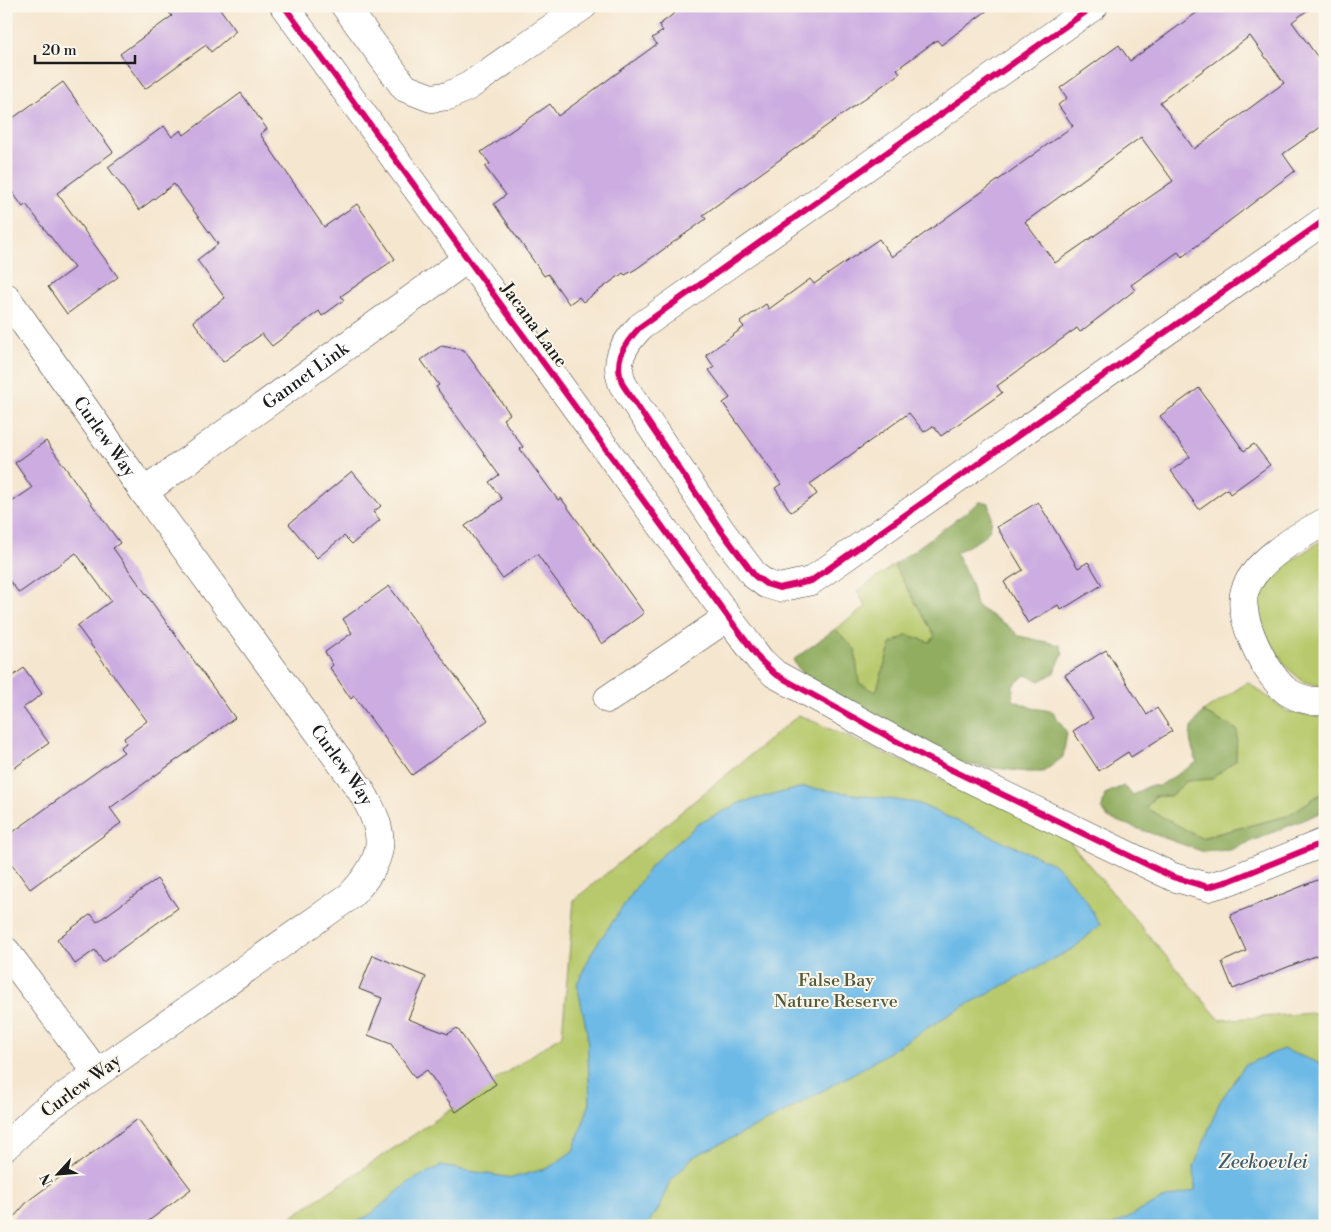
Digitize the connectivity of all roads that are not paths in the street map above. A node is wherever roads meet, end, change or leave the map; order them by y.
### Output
1 (284, 6) edge
2 (345, 6) edge
3 (583, 6) edge
4 (1094, 6) edge
5 (1325, 220) edge
6 (467, 259) junction
7 (6, 297) edge
8 (144, 492) junction
9 (1325, 522) edge
10 (728, 616) junction
11 (608, 699) dead end
12 (1325, 701) edge
13 (1325, 842) edge
14 (6, 951) edge
15 (97, 1073) junction
16 (6, 1146) edge

1 - 6 street, Jacana Lane
2 - 3 street
4 - 5 street
6 - 8 street, Gannet Link
6 - 10 street, Jacana Lane
7 - 8 street, Curlew Way
8 - 15 street, Curlew Way
9 - 12 street
10 - 11 street
10 - 13 street, Jacana Lane
14 - 15 street
15 - 16 street, Curlew Way

